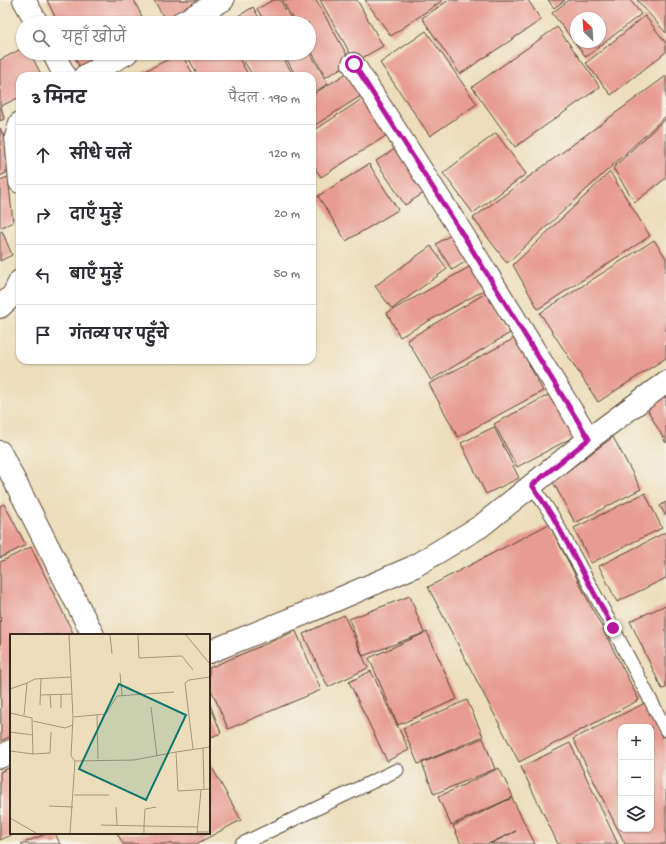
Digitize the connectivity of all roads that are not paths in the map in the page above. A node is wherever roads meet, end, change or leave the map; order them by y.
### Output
1 (24, 0) edge
2 (223, 0) edge
3 (32, 16) edge
4 (194, 16) edge
5 (57, 60) edge
6 (114, 60) edge
7 (354, 64) dead end
8 (64, 72) edge
9 (92, 72) edge
10 (16, 289) edge
11 (0, 307) edge
12 (666, 382) edge
13 (589, 439) junction
14 (0, 452) edge
15 (532, 485) junction
16 (92, 634) edge
17 (210, 652) edge
18 (666, 730) edge
19 (10, 752) edge
20 (0, 757) edge
21 (397, 770) dead end
22 (242, 844) edge

1 - 3 street
2 - 4 street
5 - 8 street
6 - 9 street
7 - 13 street
10 - 11 street
12 - 13 street
13 - 15 street
14 - 16 street
15 - 17 street
15 - 18 lane
19 - 20 street
21 - 22 lane

